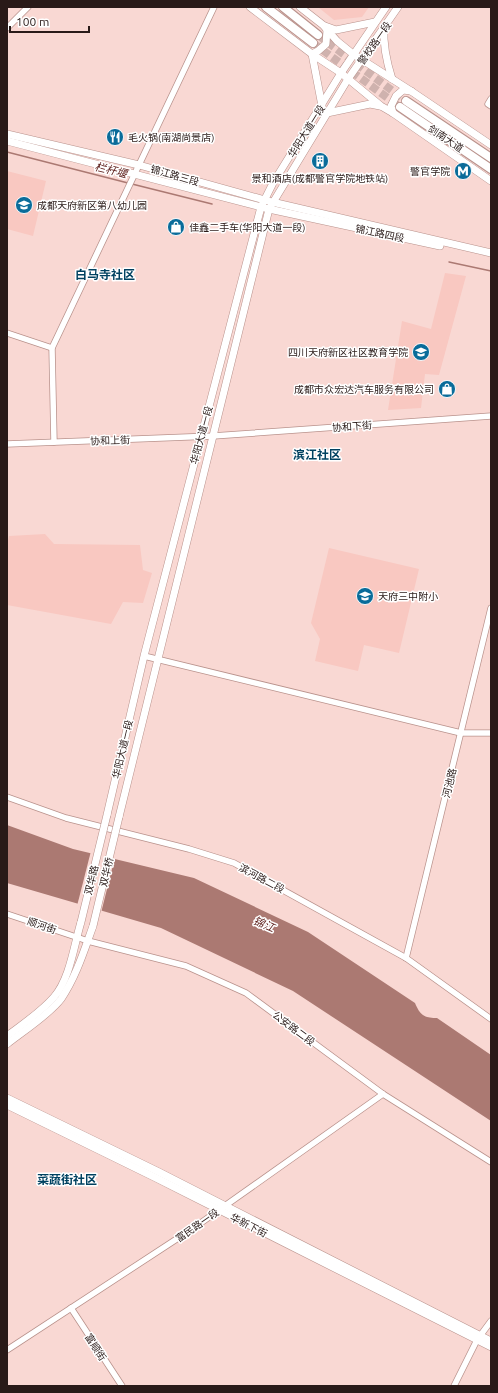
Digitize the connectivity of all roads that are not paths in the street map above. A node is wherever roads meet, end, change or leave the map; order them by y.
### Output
1 (28, 7) edge
2 (214, 7) edge
3 (250, 7) edge
4 (266, 7) edge
5 (283, 7) edge
6 (300, 7) edge
7 (386, 7) edge
8 (398, 7) edge
9 (375, 22) junction
10 (7, 28) edge
11 (325, 28) junction
12 (384, 28) junction
13 (318, 35) tunnel mouth
14 (313, 43) tunnel mouth
15 (312, 54) junction
16 (353, 54) junction
17 (362, 60) junction
18 (341, 74) junction
19 (348, 79) junction
20 (392, 79) junction
21 (411, 91) junction
22 (491, 99) edge
23 (322, 106) junction
24 (381, 106) junction
25 (491, 106) edge
26 (327, 113) junction
27 (393, 113) junction
28 (7, 134) edge
29 (7, 141) edge
30 (491, 145) edge
31 (491, 158) edge
32 (139, 165) junction
33 (491, 169) edge
34 (132, 180) junction
35 (491, 181) edge
36 (262, 204) junction
37 (270, 206) junction
38 (491, 253) edge
39 (491, 257) edge
40 (7, 333) edge
41 (52, 348) junction
42 (491, 416) edge
43 (213, 436) junction
44 (201, 437) junction
45 (54, 442) junction
46 (7, 444) edge
47 (491, 608) edge
48 (144, 656) junction
49 (158, 658) junction
50 (461, 733) junction
51 (491, 733) edge
52 (7, 797) edge
53 (107, 815) joint
54 (119, 817) joint
55 (7, 914) edge
56 (76, 937) junction
57 (88, 941) junction
58 (406, 958) junction
59 (491, 1019) edge
60 (7, 1036) edge
61 (7, 1044) edge
62 (383, 1094) junction
63 (7, 1098) edge
64 (7, 1105) edge
65 (491, 1162) edge
66 (222, 1208) junction
67 (71, 1308) junction
68 (491, 1321) edge
69 (478, 1337) junction
70 (491, 1341) edge
71 (491, 1347) edge
72 (7, 1350) edge
73 (122, 1386) edge
74 (454, 1386) edge

1 - 10 street
2 - 32 street
3 - 15 main road
4 - 14 highway
5 - 13 highway
6 - 11 main road
7 - 9 main road, 警校路一段
8 - 12 main road, 警校路一段
9 - 11 main road
9 - 16 main road, 警校路一段
11 - 15 main road
11 - 16 main road
12 - 17 main road, 警校路一段
12 - 20 main road
15 - 18 main road
15 - 23 main road
16 - 17 main road
16 - 18 main road, 警校路一段
17 - 19 main road, 警校路一段
17 - 20 main road
18 - 19 main road
18 - 23 main road, 华阳大道一段
19 - 24 main road
19 - 26 main road, 华阳大道一段
20 - 21 main road
21 - 27 main road
21 - 30 main road
22 - 25 street
23 - 36 main road, 华阳大道一段
24 - 26 main road
24 - 27 main road
26 - 37 main road, 华阳大道一段
27 - 35 main road
28 - 32 main road, 锦江路三段
29 - 34 main road, 锦江路三段
31 - 33 highway, 剑南大道
32 - 34 street
32 - 36 main road, 锦江路三段
34 - 36 main road, 锦江路三段
34 - 41 street
36 - 37 main road, 锦江路三段
36 - 44 main road, 华阳大道一段
37 - 38 main road, 锦江路四段
37 - 39 main road, 锦江路四段
37 - 43 main road, 华阳大道一段
40 - 41 street
41 - 45 street
42 - 43 street, 协和下街
43 - 44 street, 协和上街
43 - 49 main road, 华阳大道一段
44 - 45 street, 协和上街
44 - 48 main road, 华阳大道一段
45 - 46 street, 协和上街
47 - 50 street, 河池路
48 - 49 street
48 - 53 main road, 华阳大道一段
49 - 50 street
49 - 54 main road, 华阳大道一段
50 - 51 street
50 - 58 street, 河池路
52 - 58 street, 滨河路二段
53 - 56 main road, 双华路, bridge
54 - 57 main road, 双华桥, bridge
55 - 56 street, 顺河街
56 - 57 street, 公安路二段
56 - 60 main road, 双华路
57 - 61 main road, 双华桥
57 - 62 street, 公安路二段
58 - 59 street, 滨河路二段
62 - 65 street, 公安路二段
62 - 66 street, 富民路一段
63 - 66 main road
64 - 66 main road, 华新下街
66 - 67 street, 富民路一段
66 - 69 main road
67 - 72 street, 富民路一段
67 - 73 street, 富顺街
68 - 69 street
69 - 70 main road
69 - 71 main road
69 - 74 street

